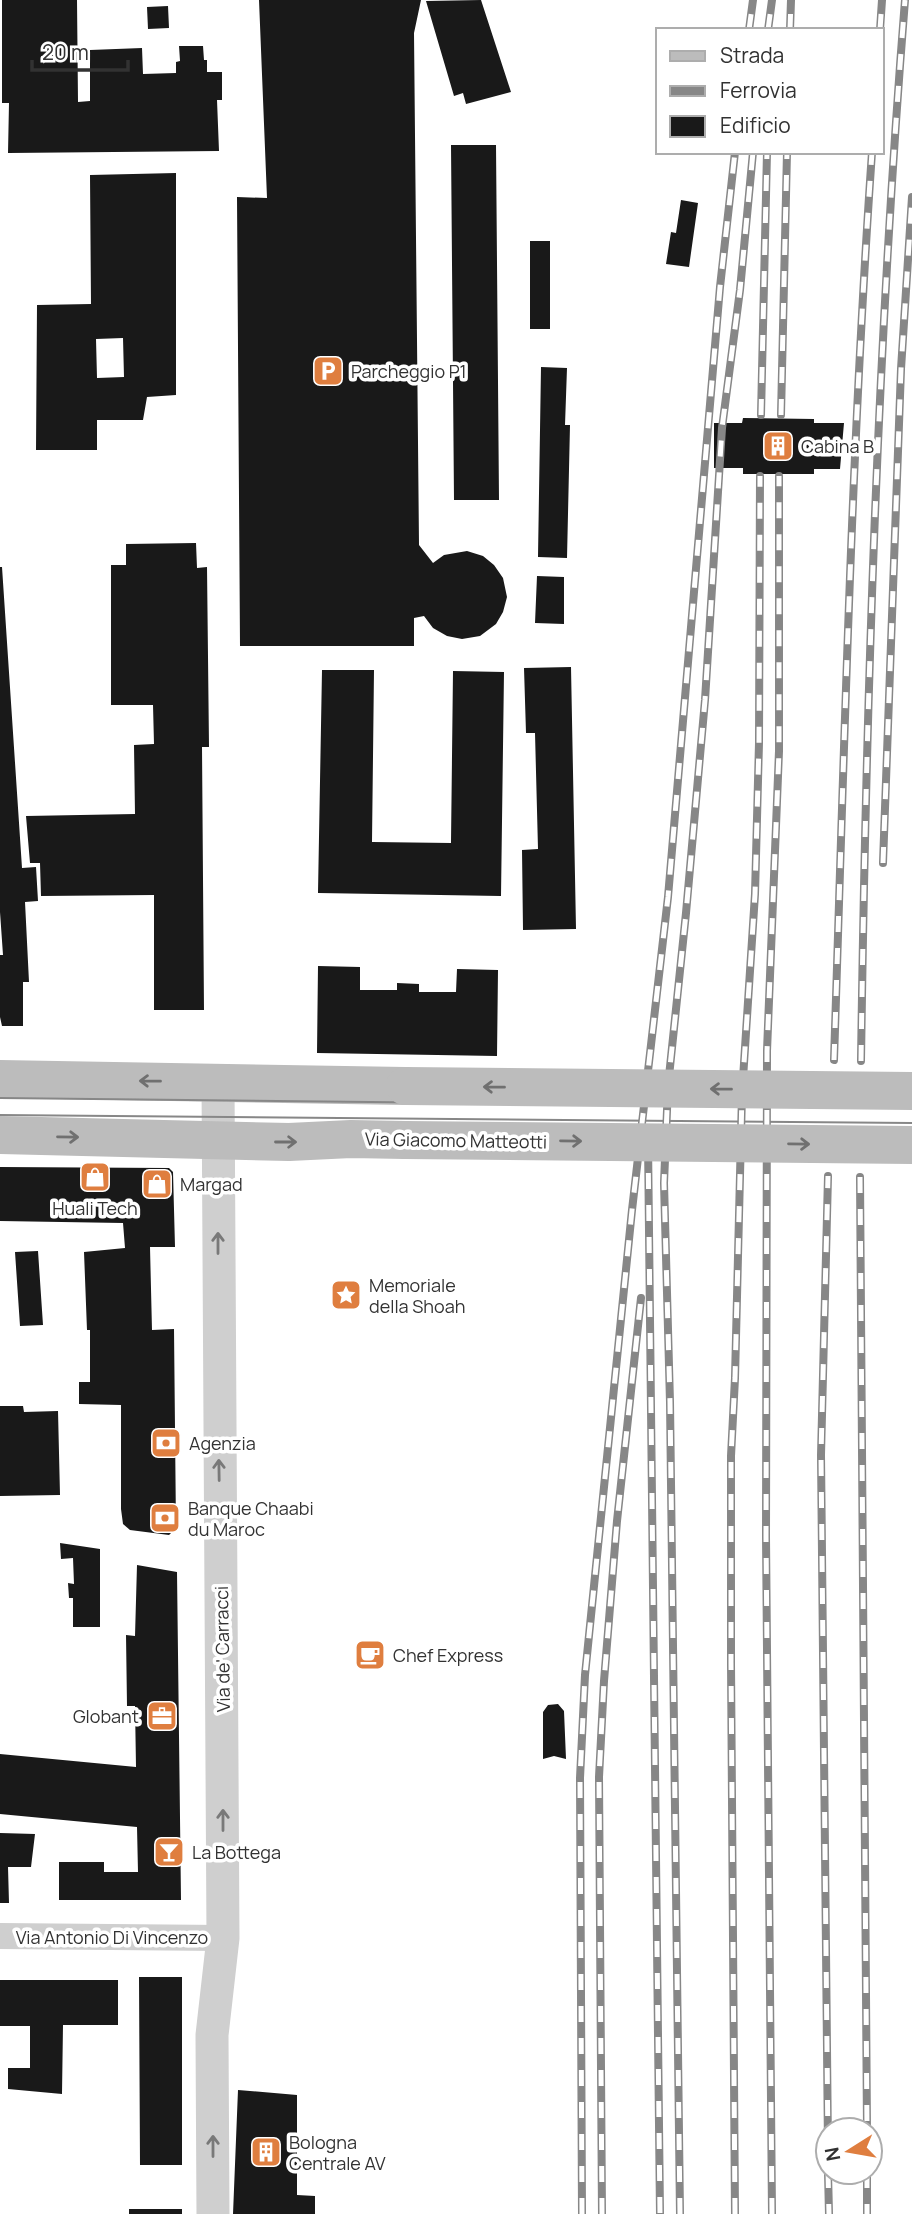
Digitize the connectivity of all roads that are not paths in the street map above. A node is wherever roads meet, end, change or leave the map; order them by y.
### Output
1 (0, 1079) edge
2 (218, 1082) junction
3 (912, 1091) edge
4 (0, 1135) edge
5 (218, 1141) junction
6 (912, 1144) edge
7 (0, 1936) edge
8 (223, 1938) junction
9 (213, 2214) edge

2 -> 1 main road
3 -> 2 main road, bridge
2 - 5 street, Via de' Carracci
4 -> 5 main road, Via Giacomo Matteotti
5 -> 6 main road, Via Giacomo Matteotti, bridge
8 -> 5 street, Via de' Carracci
7 - 8 street, Via Antonio Di Vincenzo
9 -> 8 street, Via de' Carracci

